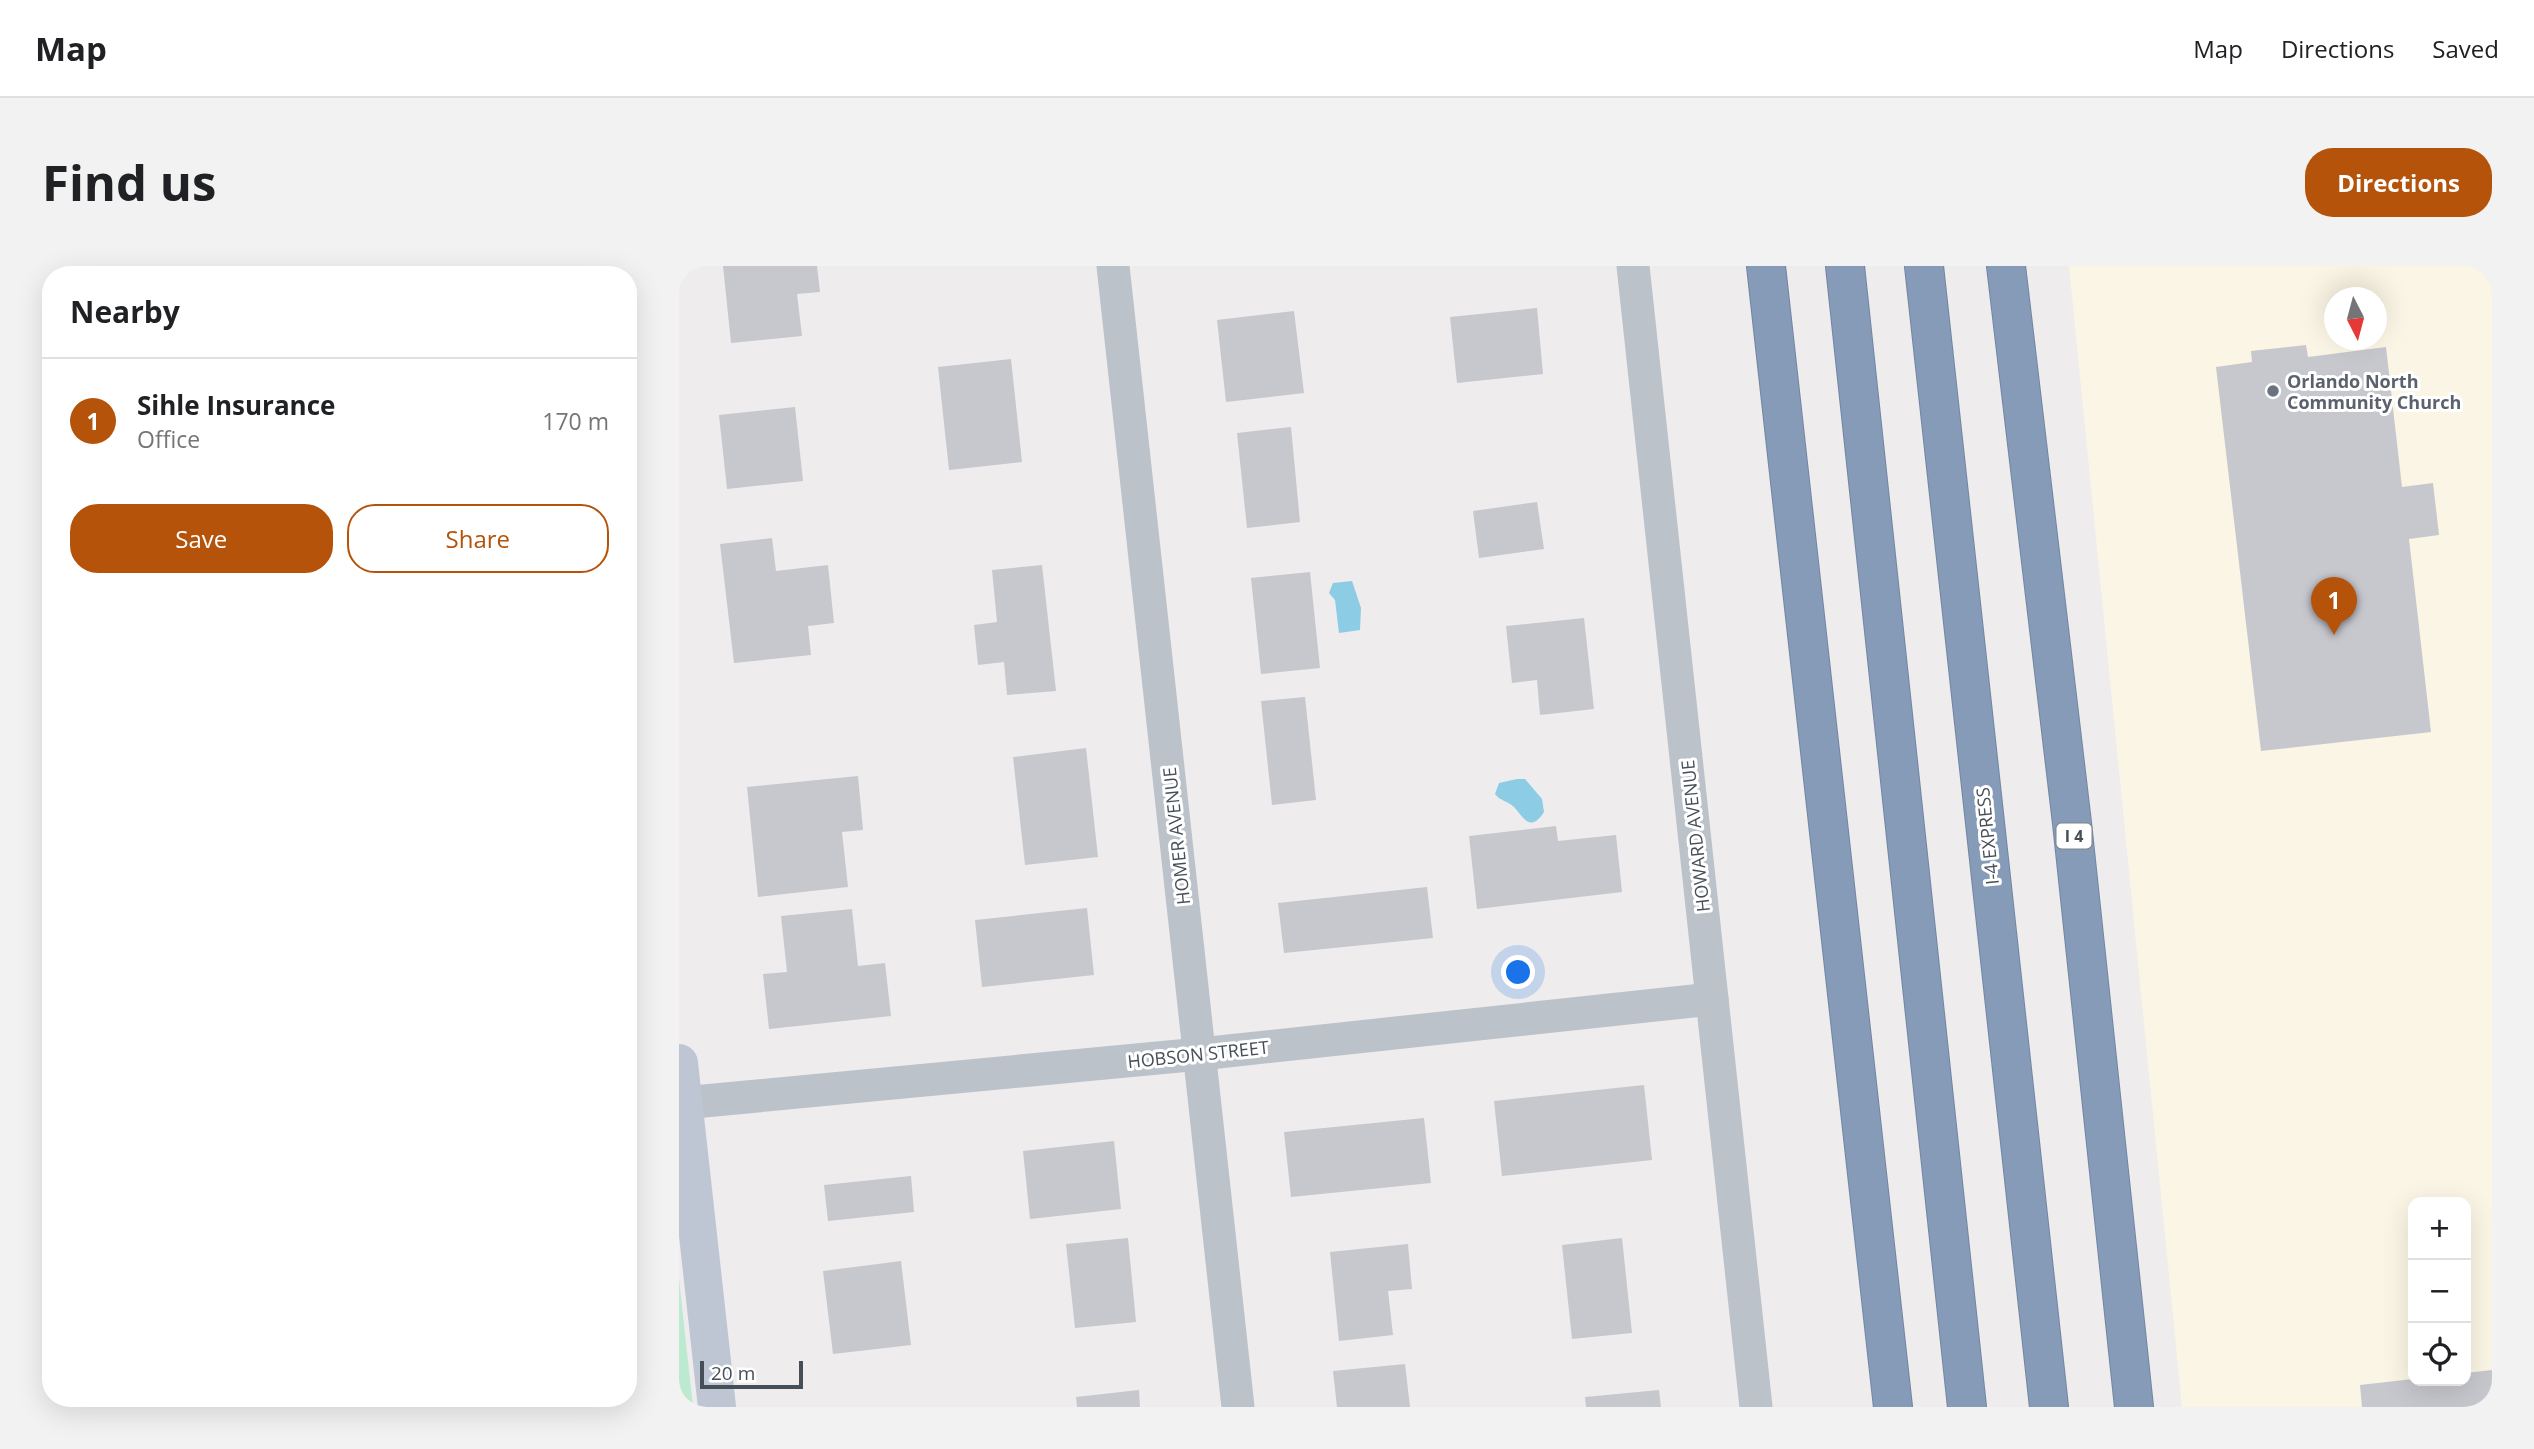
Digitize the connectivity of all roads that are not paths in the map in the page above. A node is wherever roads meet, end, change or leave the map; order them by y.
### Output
1 (1112, 266) edge
2 (1633, 266) edge
3 (1766, 266) edge
4 (1845, 266) edge
5 (1924, 266) edge
6 (2006, 266) edge
7 (1712, 999) junction
8 (1200, 1054) junction
9 (679, 1063) edge
10 (683, 1103) junction
11 (717, 1407) edge
12 (1238, 1407) edge
13 (1756, 1407) edge
14 (1893, 1407) edge
15 (1967, 1407) edge
16 (2049, 1407) edge
17 (2134, 1407) edge

1 - 8 street, HOMER AVENUE
2 - 7 street, HOWARD AVENUE
3 - 14 highway
4 - 15 highway
5 - 16 highway, I-4 EXPRESS
6 - 17 highway, I 4
7 - 8 street, HOBSON STREET
7 - 13 street, HOWARD AVENUE
8 - 10 street, HOBSON STREET
8 - 12 street, HOMER AVENUE
9 - 10 street
10 - 11 street

